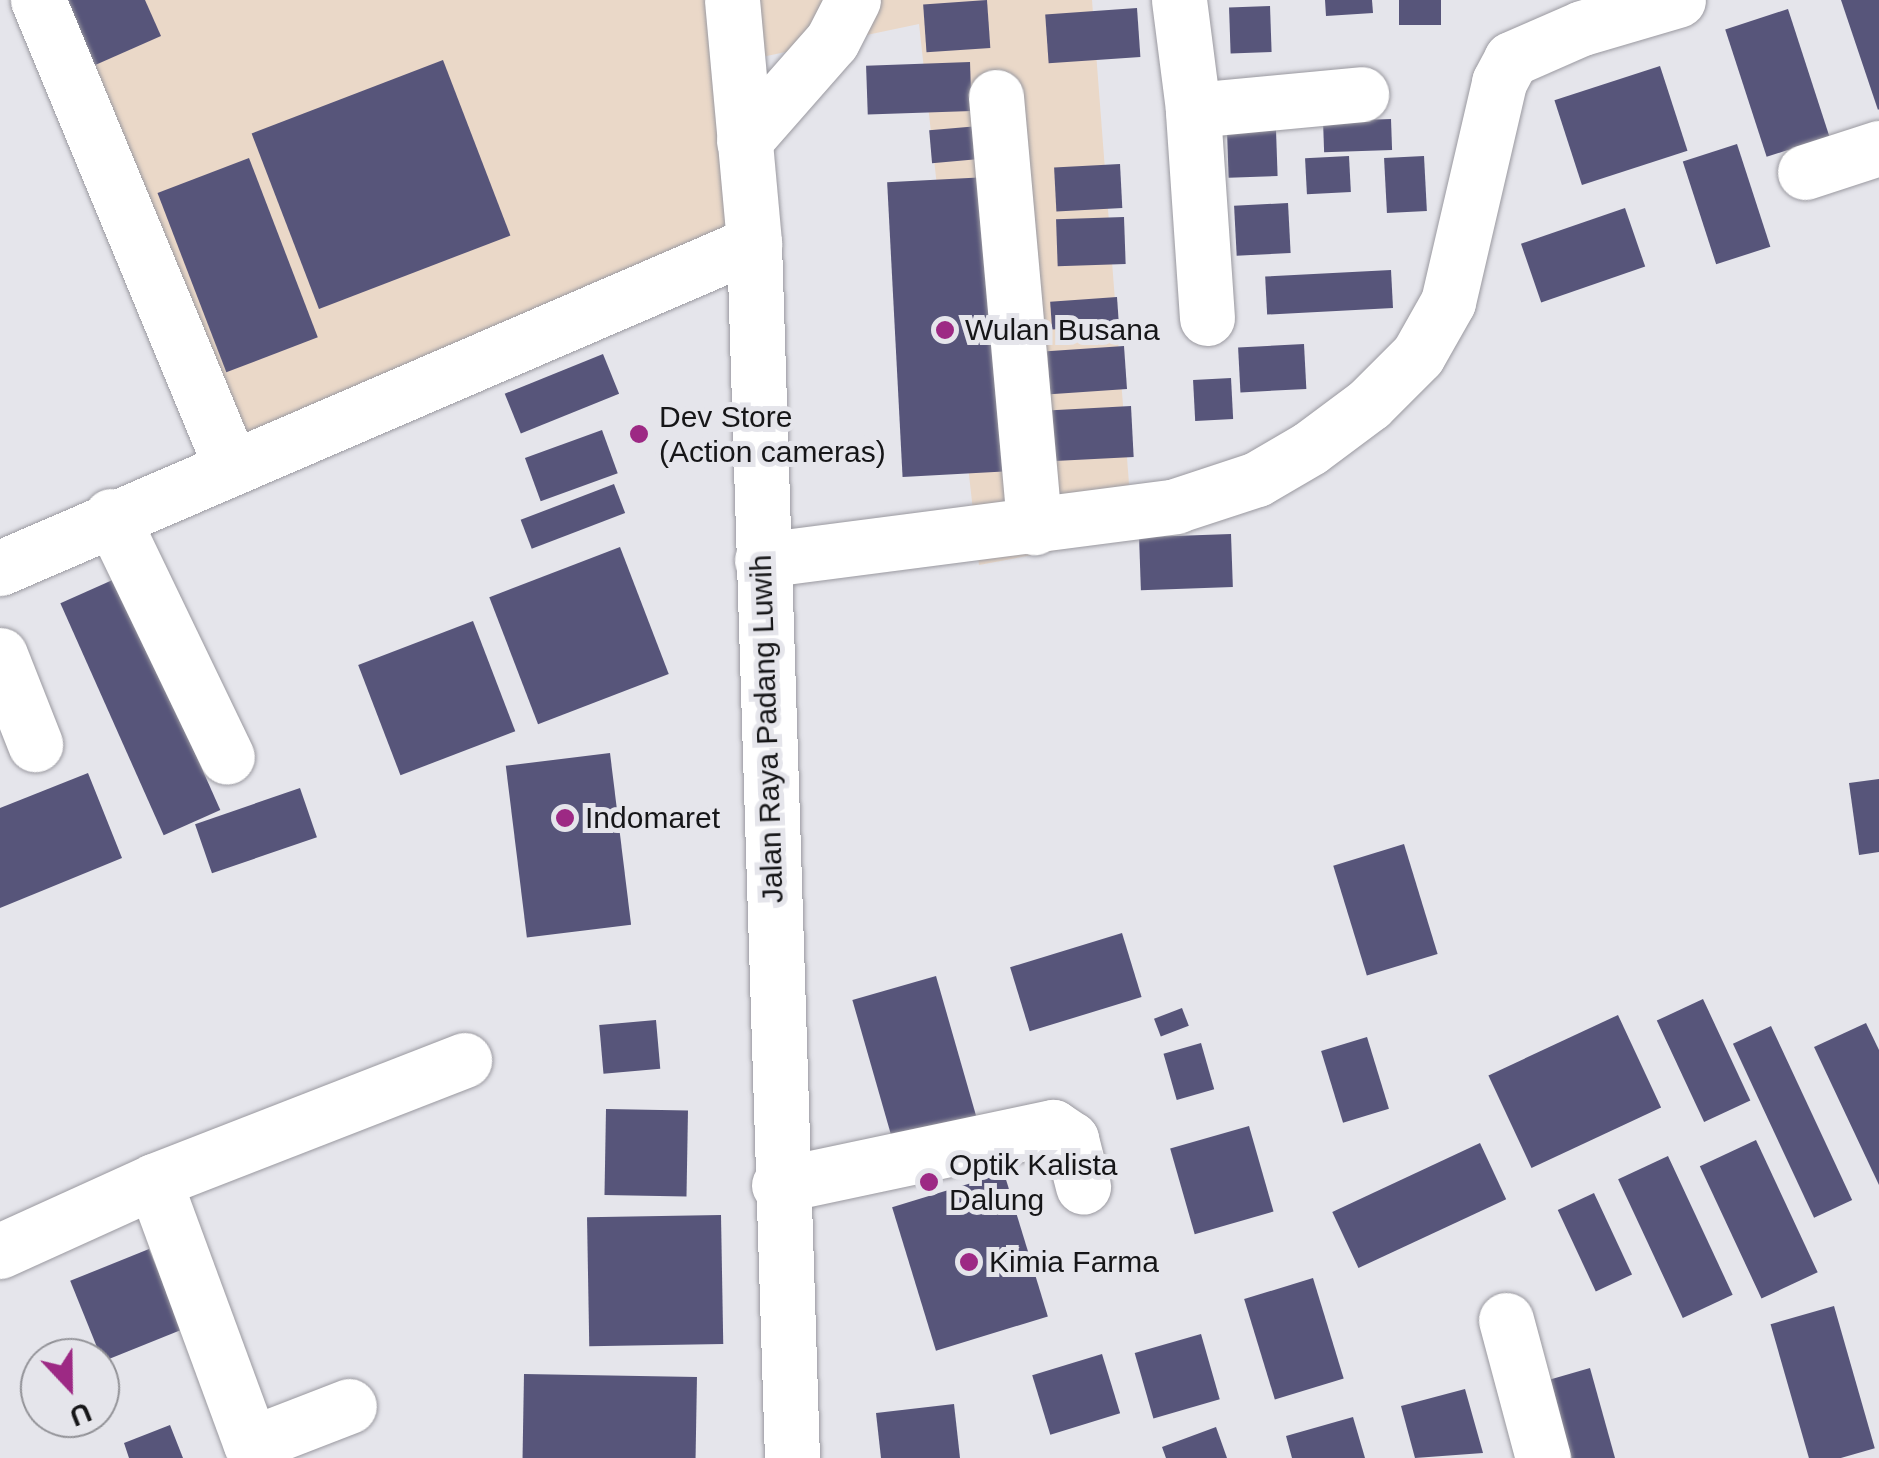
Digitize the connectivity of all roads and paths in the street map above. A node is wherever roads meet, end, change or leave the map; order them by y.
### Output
1 (38, 0) edge
2 (732, 0) edge
3 (853, 0) edge
4 (1179, 0) edge
5 (1678, 0) edge
6 (1361, 94) dead end
7 (996, 96) dead end
8 (1193, 110) junction
9 (744, 141) junction
10 (1879, 148) edge
11 (1805, 172) dead end
12 (754, 244) junction
13 (1207, 318) dead end
14 (230, 464) junction
15 (111, 516) junction
16 (1034, 527) junction
17 (762, 560) junction
18 (0, 568) edge
19 (0, 655) edge
20 (35, 744) dead end
21 (227, 757) dead end
22 (464, 1060) dead end
23 (154, 1181) junction
24 (779, 1185) junction
25 (1083, 1186) dead end
26 (0, 1250) edge
27 (1506, 1320) dead end
28 (349, 1406) dead end
29 (792, 1458) edge
30 (1543, 1458) edge

1 - 14 street
2 - 9 street, Jalan Raya Padang Luwih
3 - 9 street
4 - 8 street
5 - 16 street
6 - 8 street
7 - 16 street
8 - 13 street
9 - 12 street, Jalan Raya Padang Luwih
10 - 11 street
12 - 14 street
12 - 17 street, Jalan Raya Padang Luwih
14 - 15 street
15 - 18 street
15 - 21 street
16 - 17 street
17 - 24 street, Jalan Raya Padang Luwih
19 - 20 street
22 - 23 street
23 - 26 street
23 - 28 street
24 - 25 street
24 - 29 street, Jalan Raya Padang Luwih
27 - 30 street

